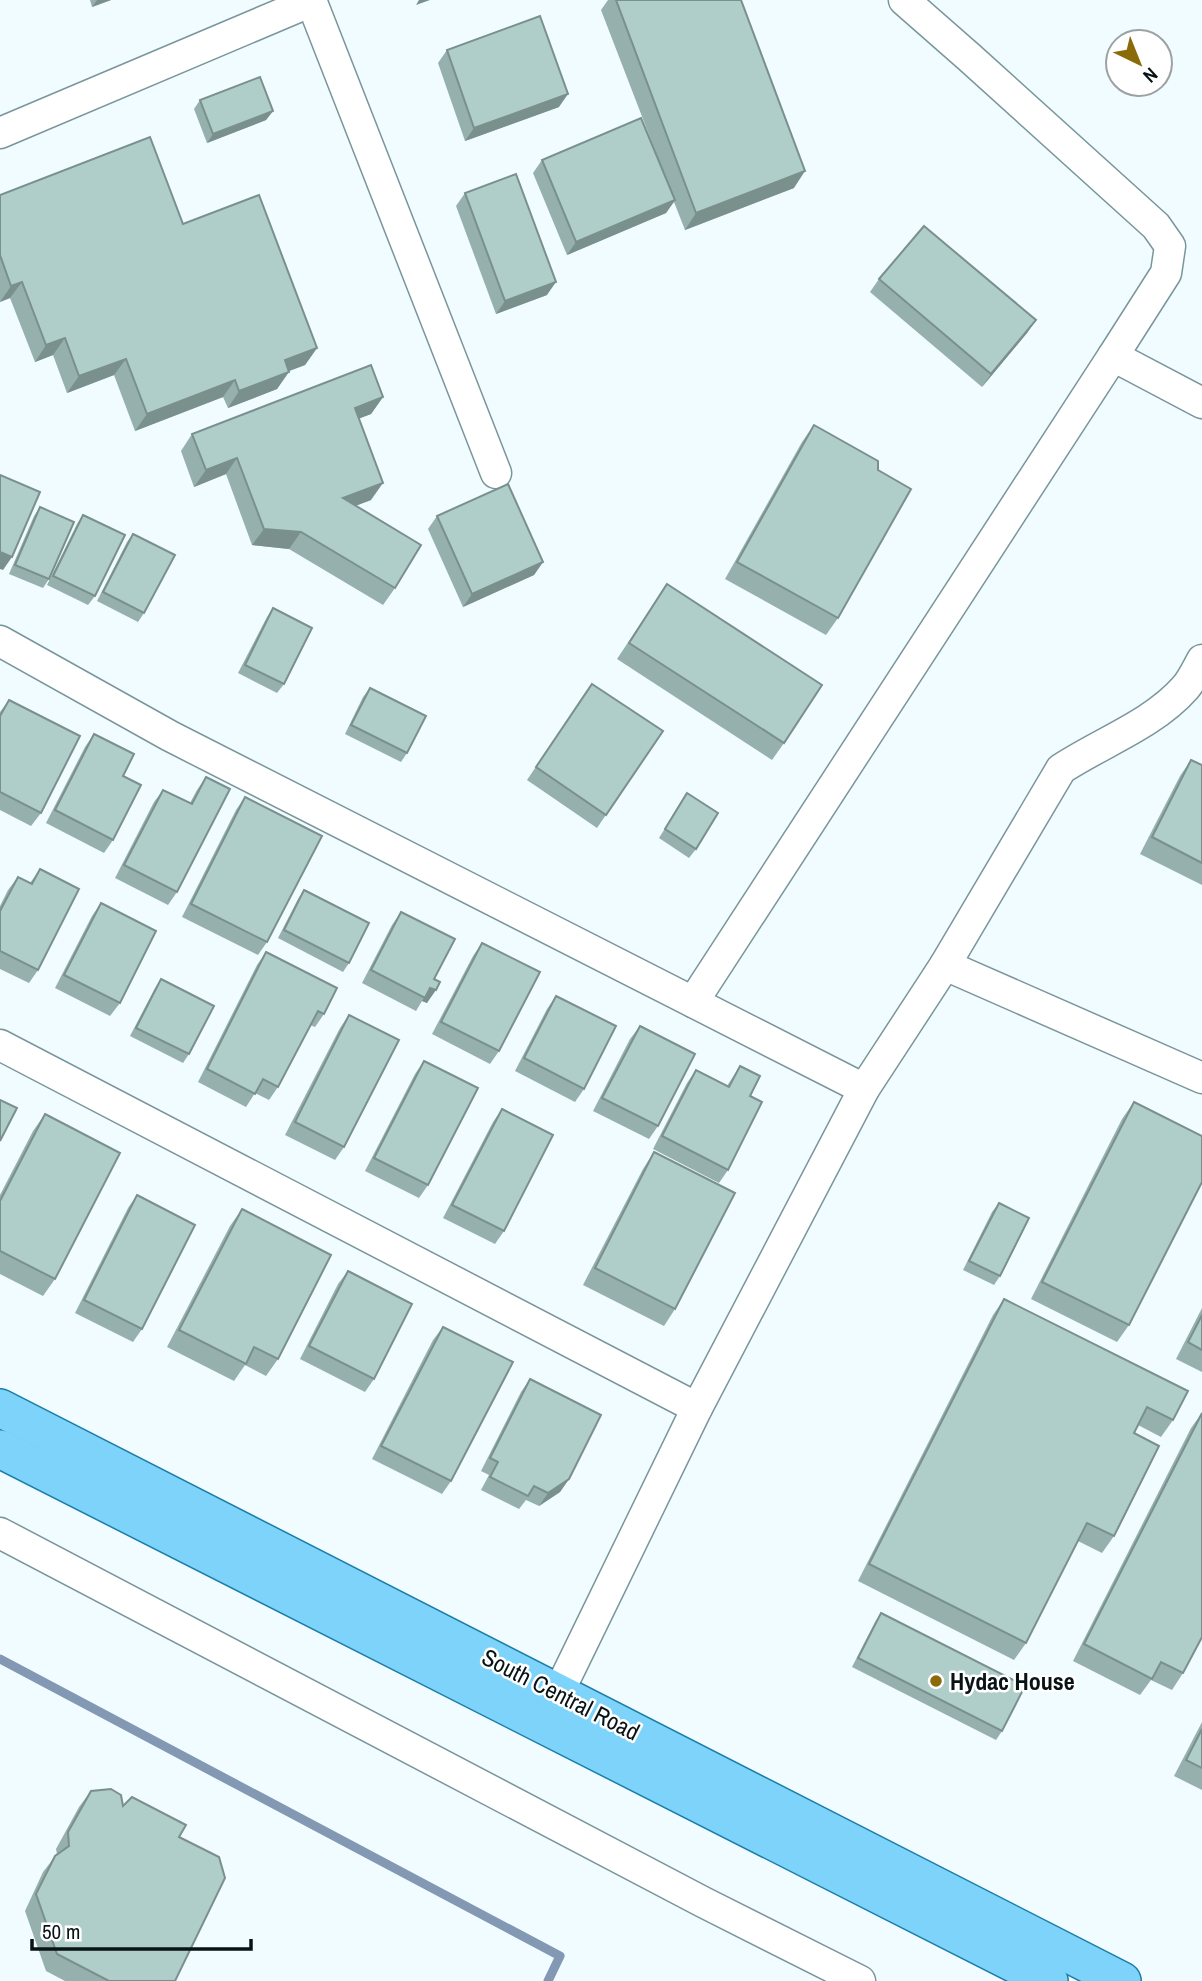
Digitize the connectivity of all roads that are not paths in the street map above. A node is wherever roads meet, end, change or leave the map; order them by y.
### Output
1 (904, 0) edge
2 (312, 1) edge
3 (0, 133) edge
4 (1113, 356) junction
5 (1202, 403) edge
6 (496, 473) dead end
7 (0, 641) edge
8 (1202, 660) edge
9 (945, 965) junction
10 (693, 1002) junction
11 (0, 1045) edge
12 (1202, 1078) edge
13 (864, 1089) junction
14 (0, 1408) edge
15 (697, 1408) junction
16 (0, 1449) edge
17 (0, 1533) edge
18 (551, 1709) junction
19 (860, 1981) edge
20 (1049, 1981) edge
21 (1122, 1981) edge

1 - 4 street
2 - 3 street
2 - 6 street
4 - 5 street
4 - 10 street
7 - 10 street
8 - 9 street
9 - 12 street
9 - 13 street
10 - 13 street
11 - 15 street
13 - 15 street
14 - 18 main road, South Central Road
15 - 18 street
16 - 18 main road, South Central Road
17 - 19 street
18 - 20 main road, South Central Road
18 - 21 main road, South Central Road

